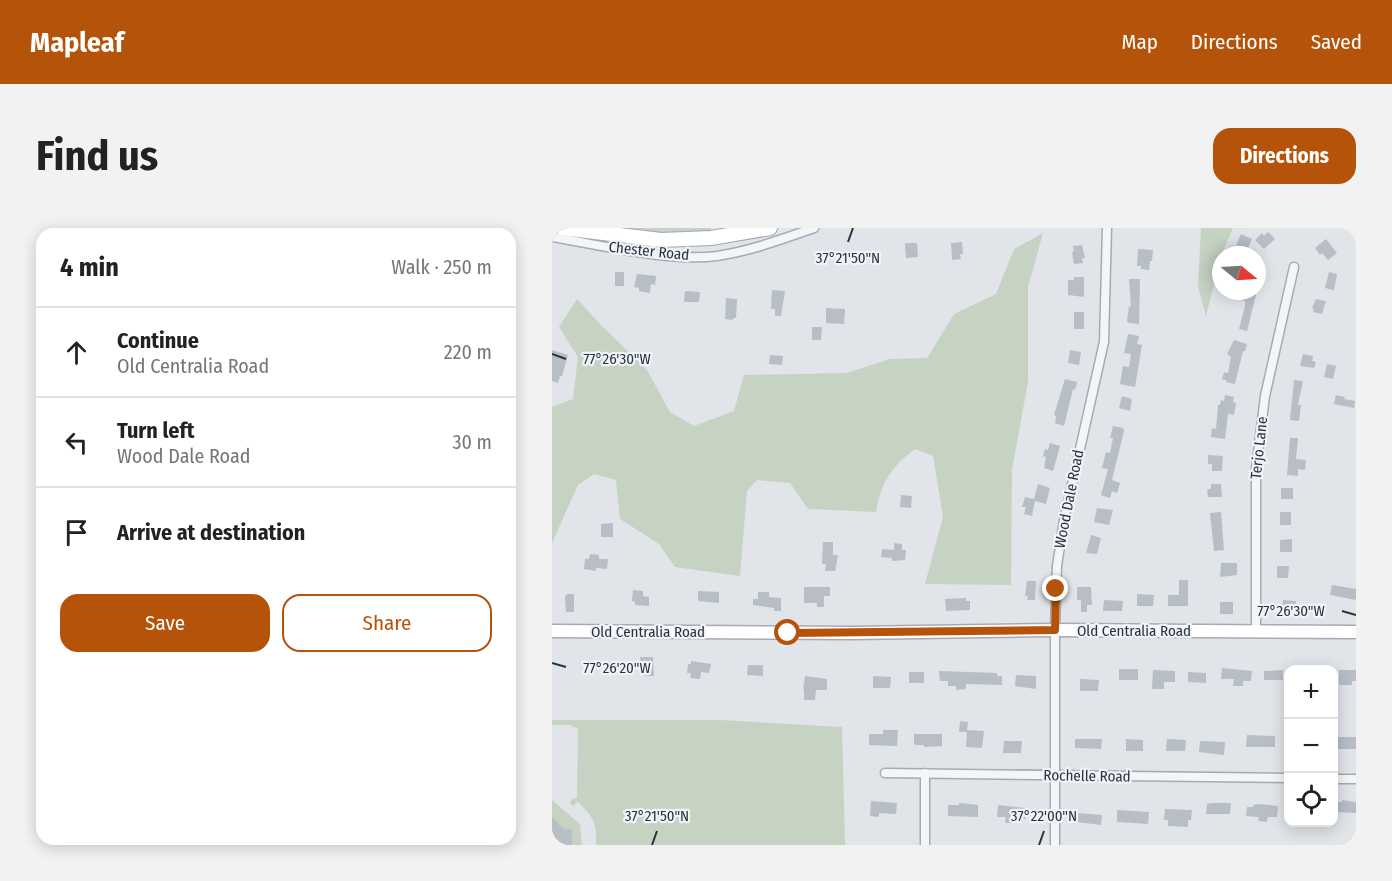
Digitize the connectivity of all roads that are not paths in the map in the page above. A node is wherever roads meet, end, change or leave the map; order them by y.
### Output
1 (562, 228) edge
2 (770, 228) edge
3 (814, 228) edge
4 (1107, 228) edge
5 (552, 237) edge
6 (662, 240) junction
7 (663, 255) junction
8 (1294, 267) dead end
9 (1055, 630) junction
10 (552, 631) edge
11 (1256, 632) junction
12 (1356, 632) edge
13 (885, 772) dead end
14 (924, 773) junction
15 (1054, 776) junction
16 (1284, 778) edge
17 (1338, 778) edge
18 (1356, 779) edge
19 (925, 845) edge
20 (1054, 845) edge

1 - 6 main road, Chester Road
2 - 6 main road, Chester Road
3 - 7 street, Chester Road
4 - 9 street, Wood Dale Road
5 - 7 street, Chester Road
6 - 7 street
8 - 11 street, Terjo Lane
9 - 10 street, Old Centralia Road
9 - 11 street, Old Centralia Road
9 - 15 street, Wood Dale Road
11 - 12 street, Old Centralia Road
13 - 14 street, Rochelle Road
14 - 15 street, Rochelle Road
14 - 19 street
15 - 16 street, Rochelle Road
15 - 20 street, Wood Dale Road
17 - 18 street

